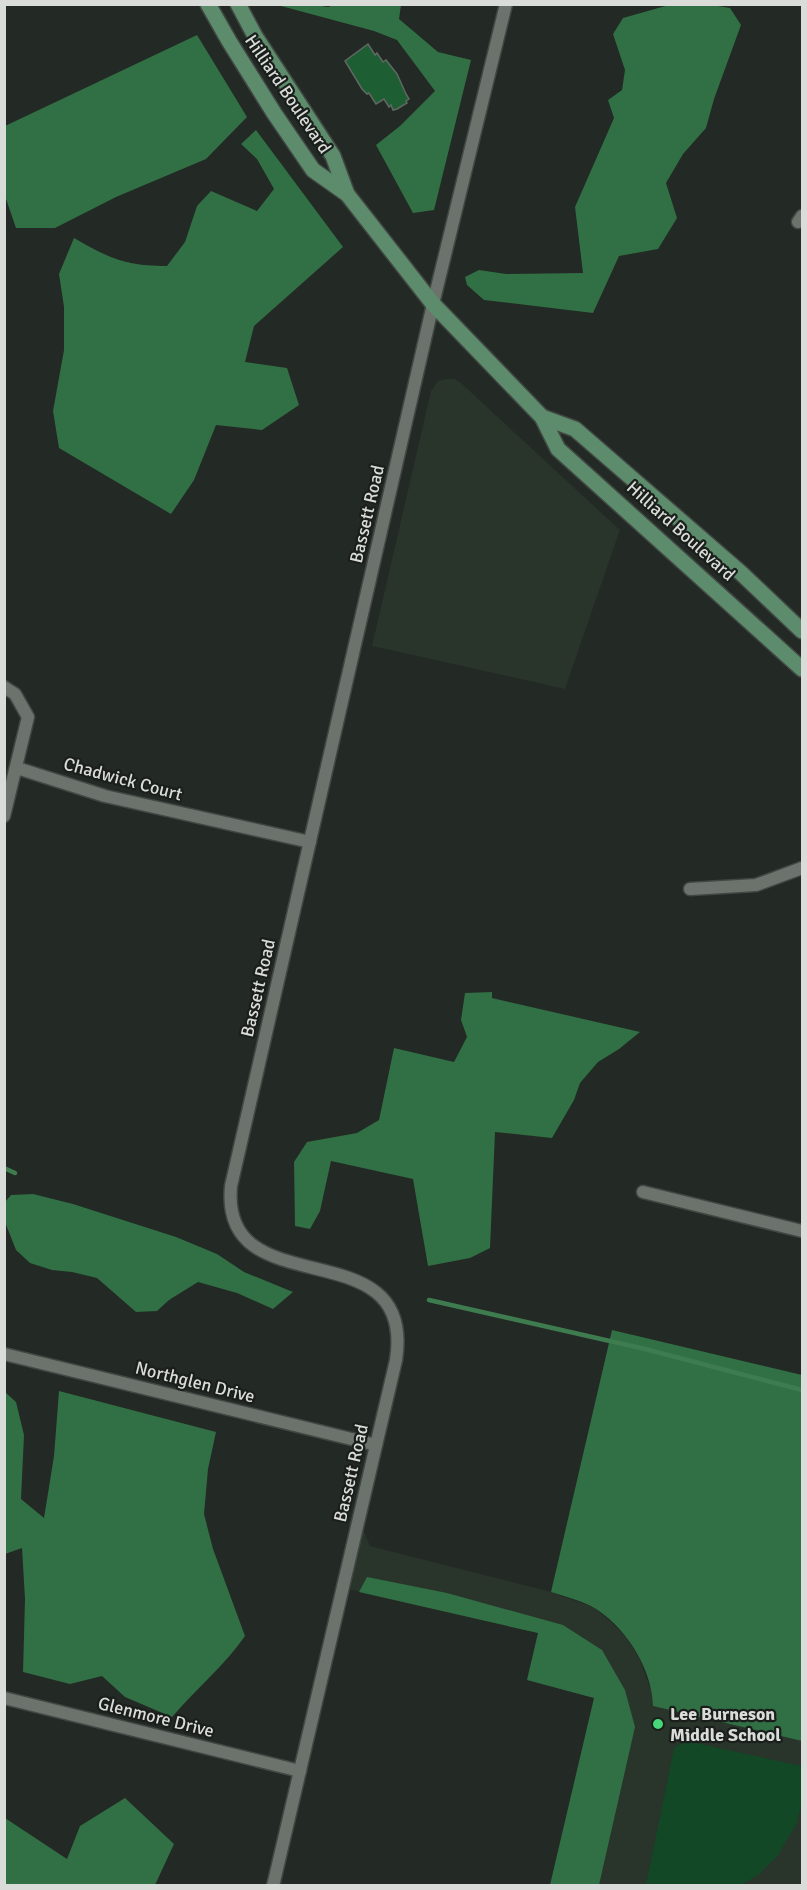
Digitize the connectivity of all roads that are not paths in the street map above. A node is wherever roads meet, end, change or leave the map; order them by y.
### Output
1 (208, 4) edge
2 (238, 4) edge
3 (506, 4) edge
4 (347, 194) junction
5 (433, 303) junction
6 (542, 417) junction
7 (802, 631) edge
8 (802, 669) edge
9 (4, 687) edge
10 (17, 768) junction
11 (4, 816) edge
12 (310, 842) junction
13 (802, 868) edge
14 (690, 889) dead end
15 (643, 1192) dead end
16 (802, 1230) edge
17 (4, 1354) edge
18 (376, 1445) junction
19 (4, 1698) edge
20 (300, 1770) junction
21 (273, 1886) edge

1 - 4 main road, Hilliard Boulevard
2 - 4 main road, Hilliard Boulevard
3 - 5 street, Bassett Road
4 - 5 main road, Hilliard Boulevard
5 - 6 main road, Hilliard Boulevard
5 - 12 street, Bassett Road
6 - 7 main road, Hilliard Boulevard
6 - 8 main road, Hilliard Boulevard
9 - 10 street
10 - 11 street
10 - 12 street, Chadwick Court
12 - 18 street, Bassett Road
13 - 14 street
15 - 16 street
17 - 18 street, Northglen Drive
18 - 20 street, Bassett Road
19 - 20 street, Glenmore Drive
20 - 21 street, Bassett Road

